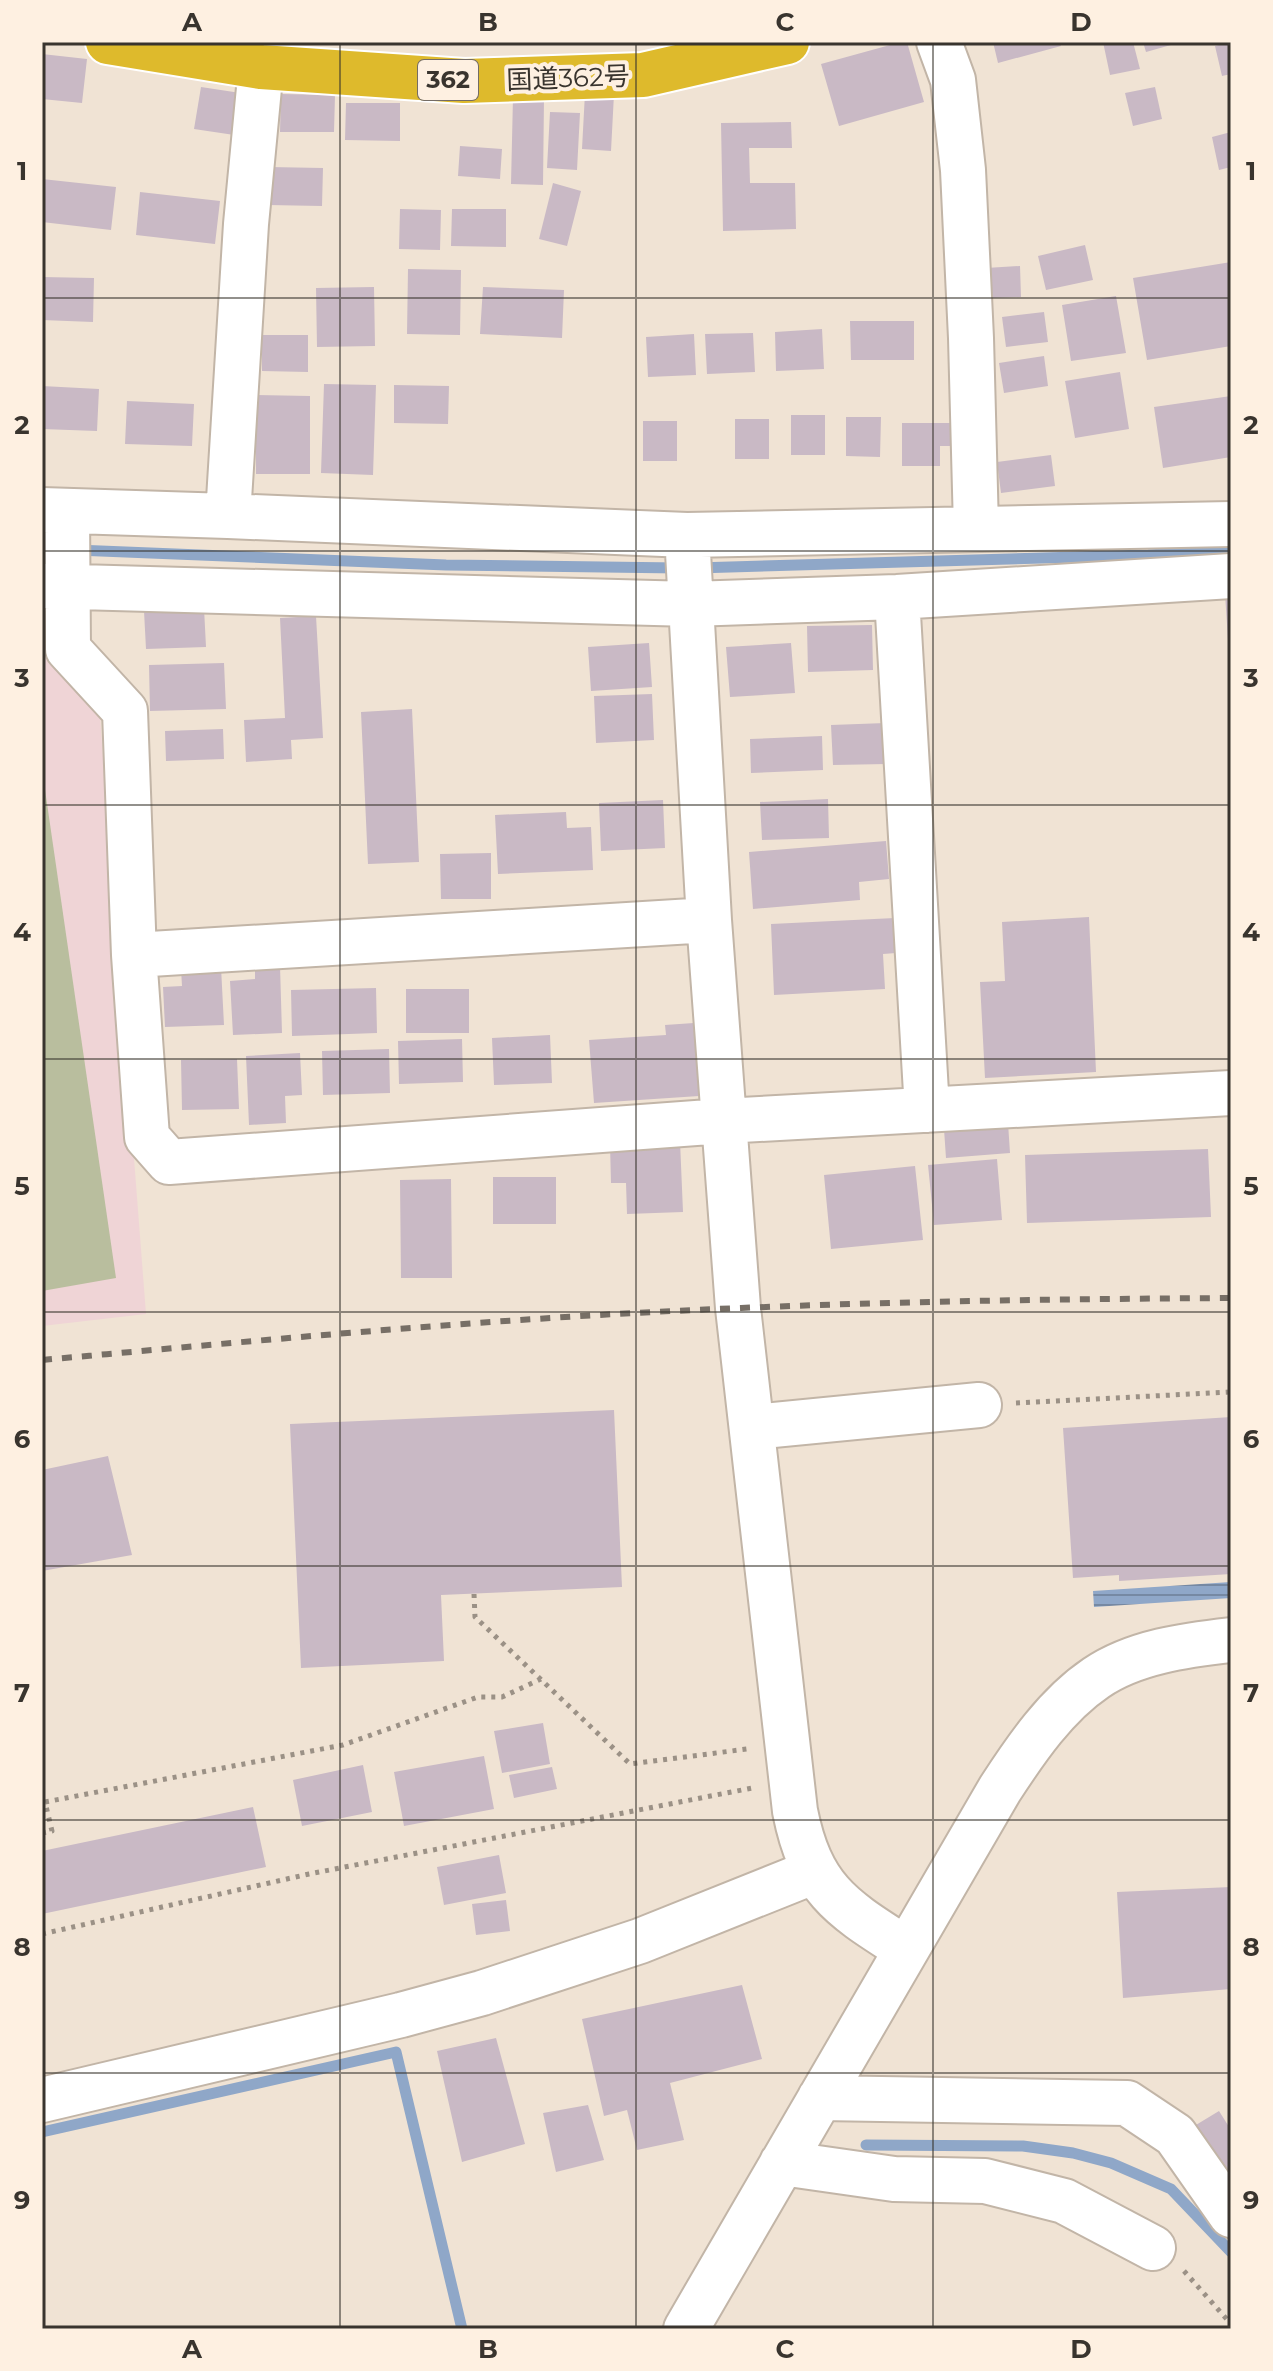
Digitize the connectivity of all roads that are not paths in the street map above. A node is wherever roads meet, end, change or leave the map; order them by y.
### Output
1 (108, 42) edge
2 (787, 42) edge
3 (939, 42) edge
4 (261, 67) junction
5 (54, 511) edge
6 (228, 516) junction
7 (1231, 524) edge
8 (976, 528) junction
9 (687, 535) junction
10 (1231, 576) edge
11 (55, 586) edge
12 (897, 597) junction
13 (691, 604) junction
14 (709, 920) junction
15 (134, 955) junction
16 (1231, 1093) edge
17 (927, 1110) junction
18 (723, 1121) junction
19 (979, 1405) road end
20 (752, 1427) junction
21 (1231, 1640) edge
22 (815, 1871) junction
23 (906, 1949) junction
24 (820, 2098) junction
25 (42, 2100) edge
26 (782, 2163) junction
27 (1231, 2215) edge
28 (1153, 2248) road end
29 (686, 2329) edge

1 - 4 highway, 国道362号 / 362
2 - 4 highway, 国道362号 / 362
3 - 8 street
4 - 6 street
5 - 6 street
5 - 11 street
6 - 9 street
7 - 8 street
8 - 9 street
9 - 13 street
10 - 12 street
11 - 13 street
11 - 15 street
12 - 13 street
12 - 17 street
13 - 14 street
14 - 15 street
14 - 18 street
15 - 18 street
16 - 17 street
17 - 18 street
18 - 20 street
19 - 20 street
20 - 22 street
21 - 23 street
22 - 23 street
22 - 25 street
23 - 24 street
24 - 26 street
24 - 27 street
26 - 28 street
26 - 29 street

